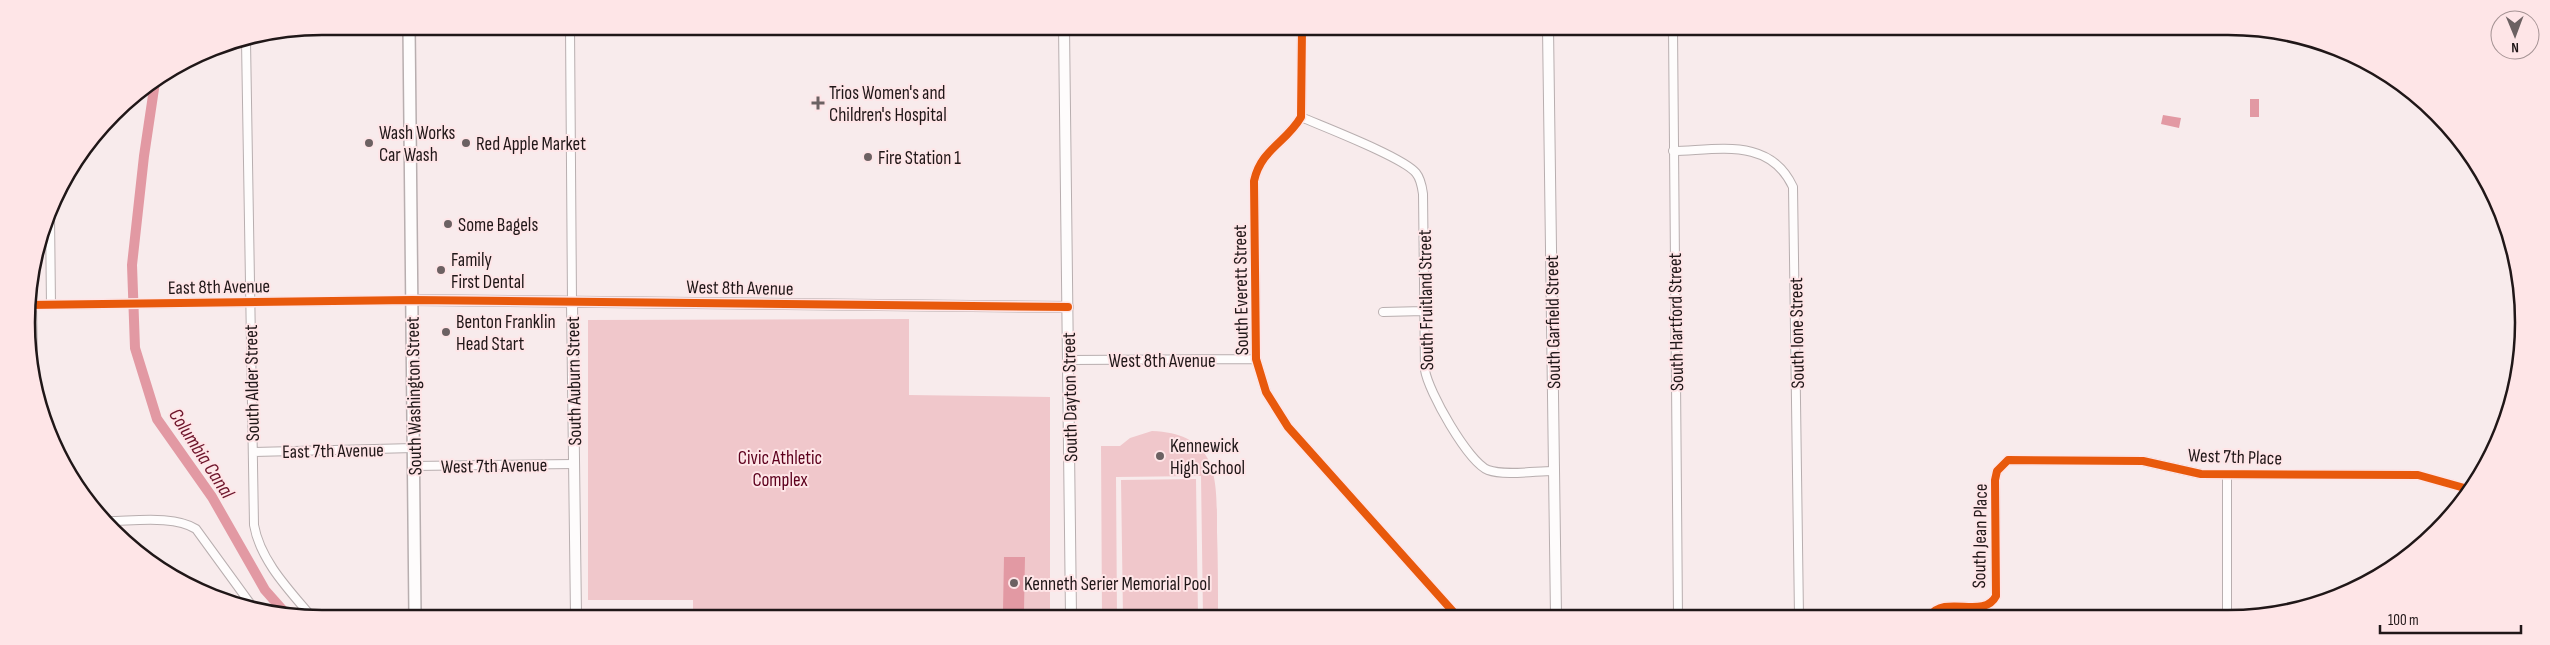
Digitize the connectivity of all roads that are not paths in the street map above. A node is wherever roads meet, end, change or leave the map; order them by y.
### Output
1 (409, 35) edge
2 (570, 35) edge
3 (1064, 35) edge
4 (1302, 35) edge
5 (1548, 35) edge
6 (1673, 35) edge
7 (246, 46) edge
8 (1301, 117) junction
9 (1674, 151) junction
10 (50, 230) edge
11 (412, 300) junction
12 (250, 302) junction
13 (572, 302) junction
14 (36, 305) edge
15 (51, 305) junction
16 (1068, 307) junction
17 (1424, 311) junction
18 (1383, 312) dead end
19 (1256, 359) junction
20 (1068, 360) junction
21 (414, 448) junction
22 (253, 452) junction
23 (574, 464) junction
24 (2001, 465) joint
25 (414, 466) junction
26 (1554, 471) junction
27 (2227, 474) junction
28 (2463, 488) edge
29 (115, 522) edge
30 (248, 600) edge
31 (306, 609) edge
32 (415, 610) edge
33 (576, 610) edge
34 (1071, 610) edge
35 (1452, 610) edge
36 (1556, 610) edge
37 (1678, 610) edge
38 (1800, 610) edge
39 (1936, 610) edge
40 (2227, 610) edge

1 - 11 main road, South Washington Street
2 - 13 street, South Auburn Street
3 - 16 street, South Dayton Street
4 - 8 street
5 - 26 street, South Garfield Street
6 - 9 street, South Hartford Street
7 - 12 street, South Alder Street
8 - 17 street, South Fruitland Street
8 - 19 street, South Everett Street
9 - 37 street, South Hartford Street
9 - 38 street, South Ione Street
10 - 15 street
11 - 12 street, East 8th Avenue
11 - 13 street, West 8th Avenue
11 - 21 main road, South Washington Street
12 - 15 street, East 8th Avenue
12 - 22 street, South Alder Street
13 - 16 street, West 8th Avenue
13 - 23 street, South Auburn Street
14 - 15 street, East 8th Avenue
16 - 20 street, South Dayton Street
17 - 18 street
17 - 26 street, South Fruitland Street
19 - 20 street, West 8th Avenue
19 - 35 street, South Everett Street
20 - 34 street, South Dayton Street
21 - 22 street, East 7th Avenue
21 - 25 main road, South Washington Street
22 - 31 street, South Alder Street
23 - 25 street, West 7th Avenue
23 - 33 street, South Auburn Street
24 - 27 street, West 7th Place
24 - 39 street, South Jean Place
25 - 32 main road, South Washington Street
26 - 36 street, South Garfield Street
27 - 28 street, West 7th Place
27 - 40 street
29 - 30 street

